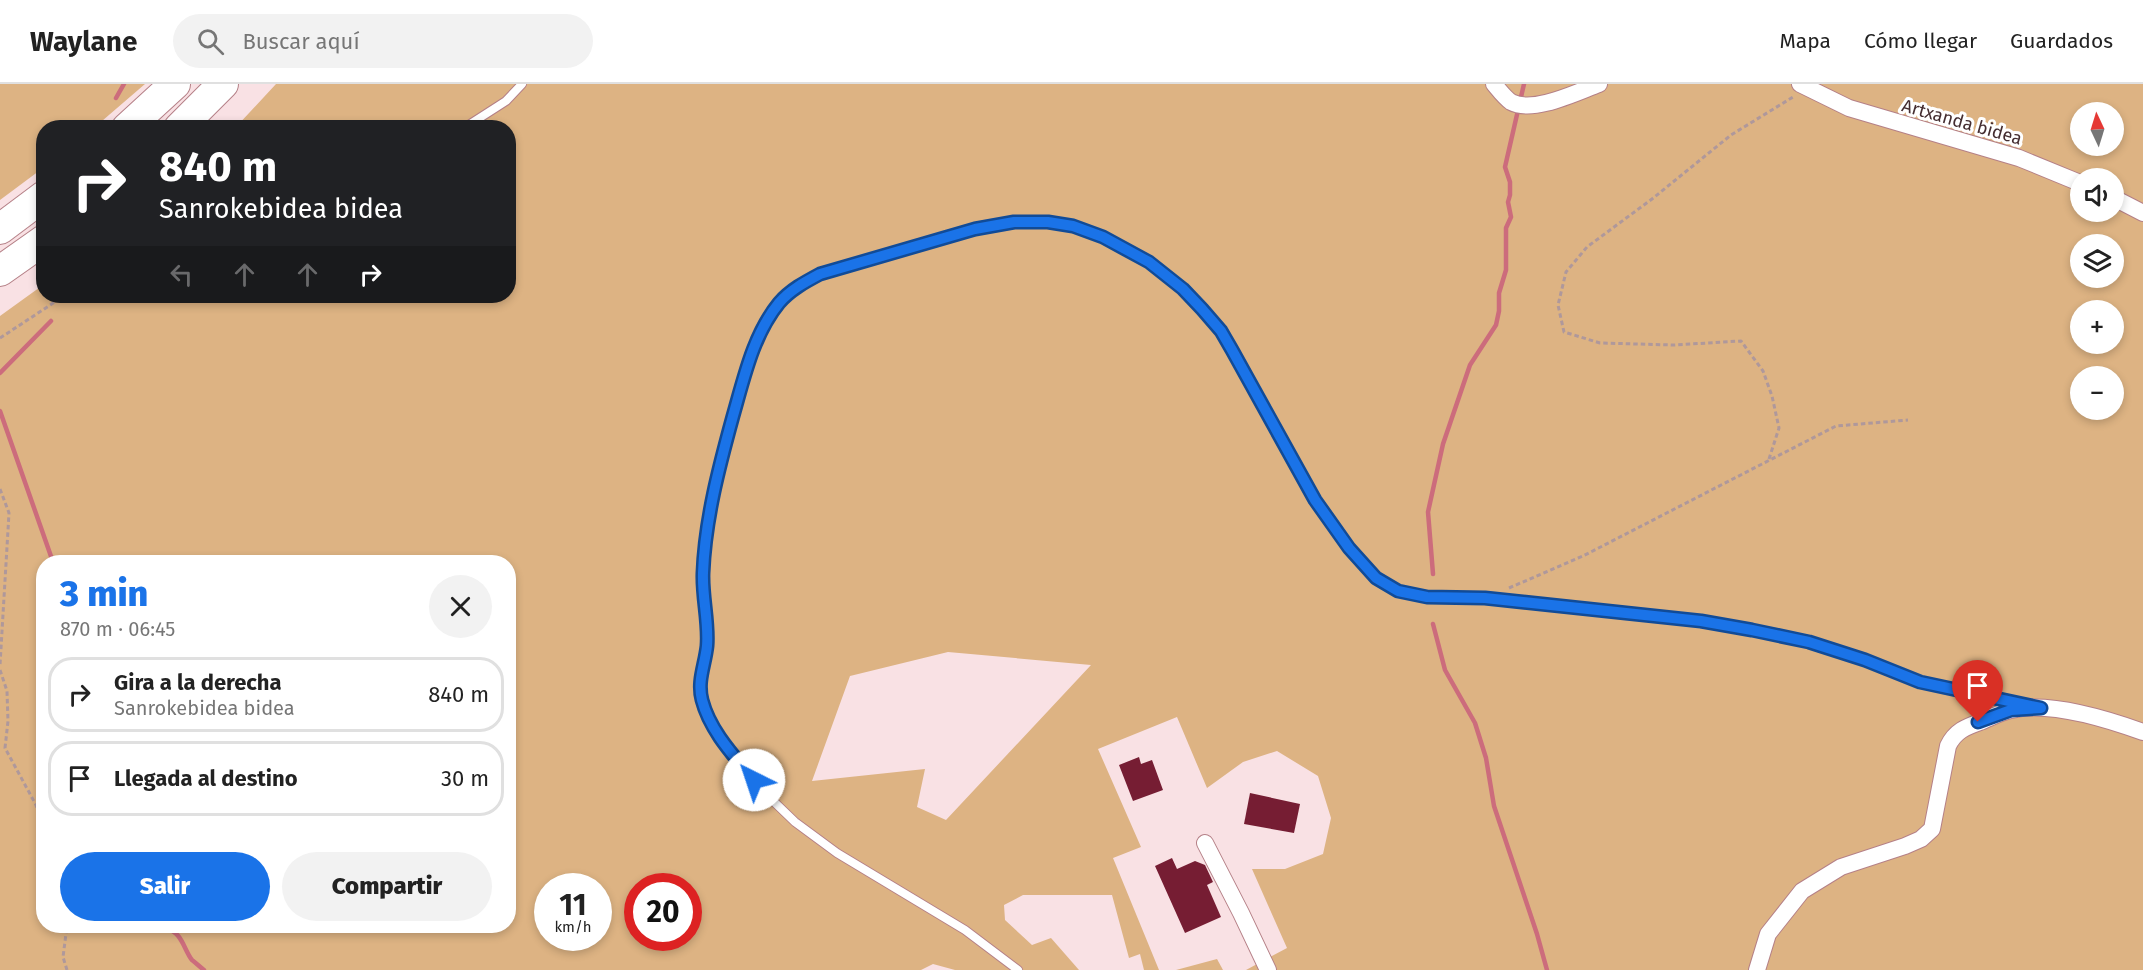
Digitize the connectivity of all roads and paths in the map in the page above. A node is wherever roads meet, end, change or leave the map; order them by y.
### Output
1 (174, 84) edge
2 (223, 84) edge
3 (522, 84) edge
4 (1494, 84) edge
5 (1599, 84) edge
6 (1804, 86) edge
7 (136, 120) edge
8 (187, 120) edge
9 (476, 120) edge
10 (2070, 179) edge
11 (36, 202) edge
12 (2124, 203) edge
13 (2143, 213) edge
14 (0, 229) edge
15 (36, 246) edge
16 (0, 271) edge
17 (53, 303) edge
18 (0, 338) edge
19 (1908, 420) dead end
20 (1769, 459) junction
21 (0, 489) edge
22 (1485, 598) junction
23 (0, 665) edge
24 (0, 670) edge
25 (2041, 708) junction
26 (2143, 732) edge
27 (36, 805) edge
28 (1204, 843) dead end
29 (66, 933) edge
30 (67, 970) edge
31 (1018, 970) edge
32 (1268, 970) edge
33 (1757, 970) edge

1 - 7 highway
2 - 8 highway
3 - 9 lane
4 - 5 street
6 - 10 street, Artxanda bidea
6 - 20 path
11 - 14 highway
12 - 13 street
15 - 16 highway
17 - 18 path
19 - 20 path
20 - 22 path
21 - 23 path
22 - 25 lane
22 - 31 lane
24 - 27 path
25 - 26 street
25 - 33 street
28 - 32 street
29 - 30 path

